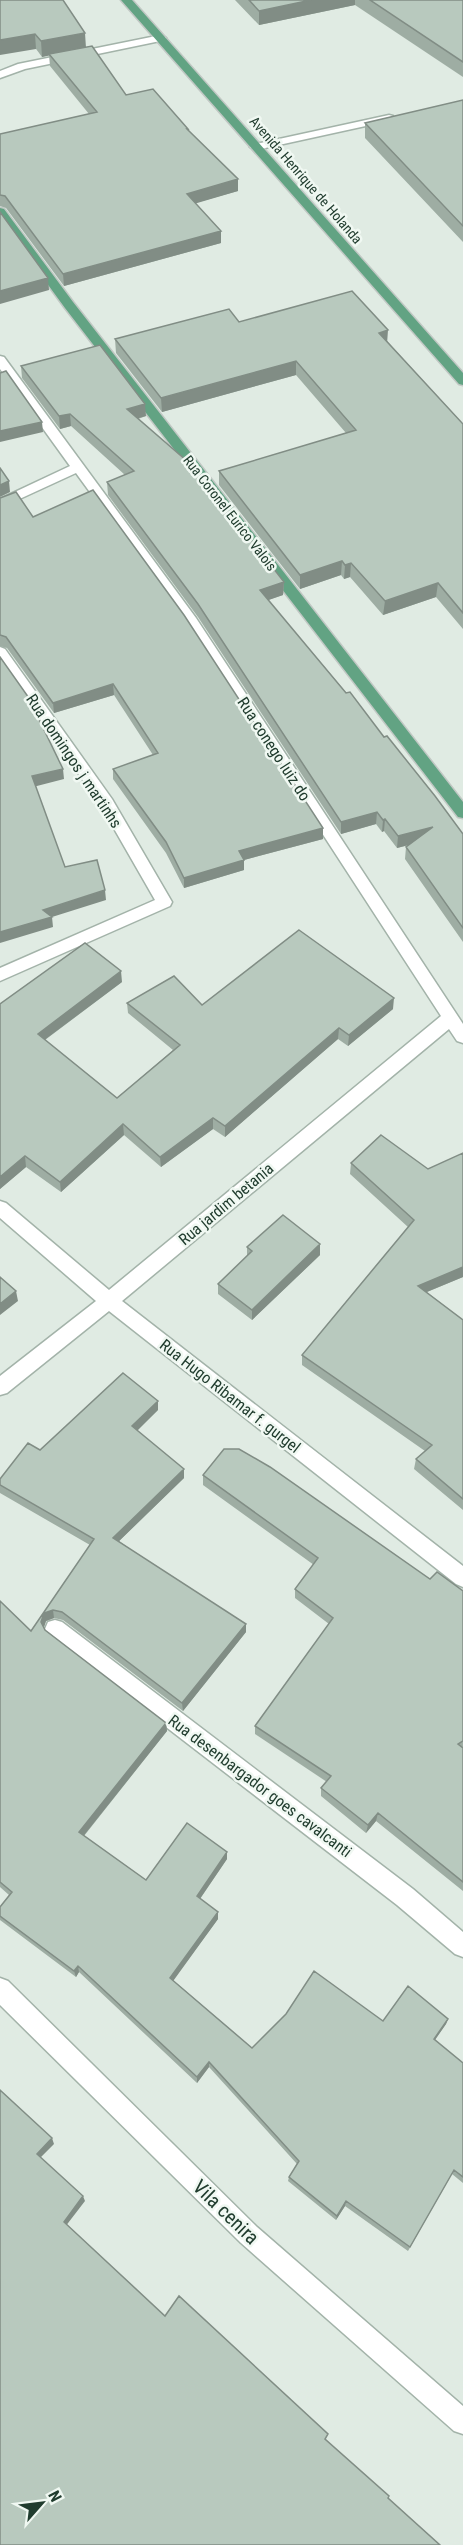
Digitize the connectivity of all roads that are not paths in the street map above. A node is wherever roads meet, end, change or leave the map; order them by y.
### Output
1 (126, 0) edge
2 (161, 38) junction
3 (0, 75) edge
4 (398, 116) edge
5 (256, 147) junction
6 (0, 211) edge
7 (0, 360) edge
8 (463, 381) edge
9 (76, 468) junction
10 (0, 504) edge
11 (0, 652) edge
12 (463, 813) edge
13 (0, 975) edge
14 (449, 1019) junction
15 (463, 1038) edge
16 (0, 1208) edge
17 (109, 1301) junction
18 (0, 1387) edge
19 (463, 1578) edge
20 (56, 1629) edge
21 (463, 1946) edge
22 (0, 1989) edge
23 (463, 2422) edge

1 - 2 main road, Avenida Henrique de Holanda
2 - 3 street
2 - 5 main road, Avenida Henrique de Holanda
4 - 5 street
5 - 8 main road, Avenida Henrique de Holanda
6 - 12 main road, Rua Coronel Eurico Valois
7 - 9 street, Rua conego luiz do
9 - 10 street
9 - 14 street, Rua conego luiz do
11 - 13 street, Rua domingos j martinhs
14 - 15 street, Rua conego luiz do
14 - 17 street, Rua jardim betania
16 - 17 street, Rua Hugo Ribamar f. gurgel
17 - 18 street, Rua jardim betania
17 - 19 street, Rua Hugo Ribamar f. gurgel
20 - 21 street, Rua desenbargador goes cavalcanti
22 - 23 street, Vila cenira

